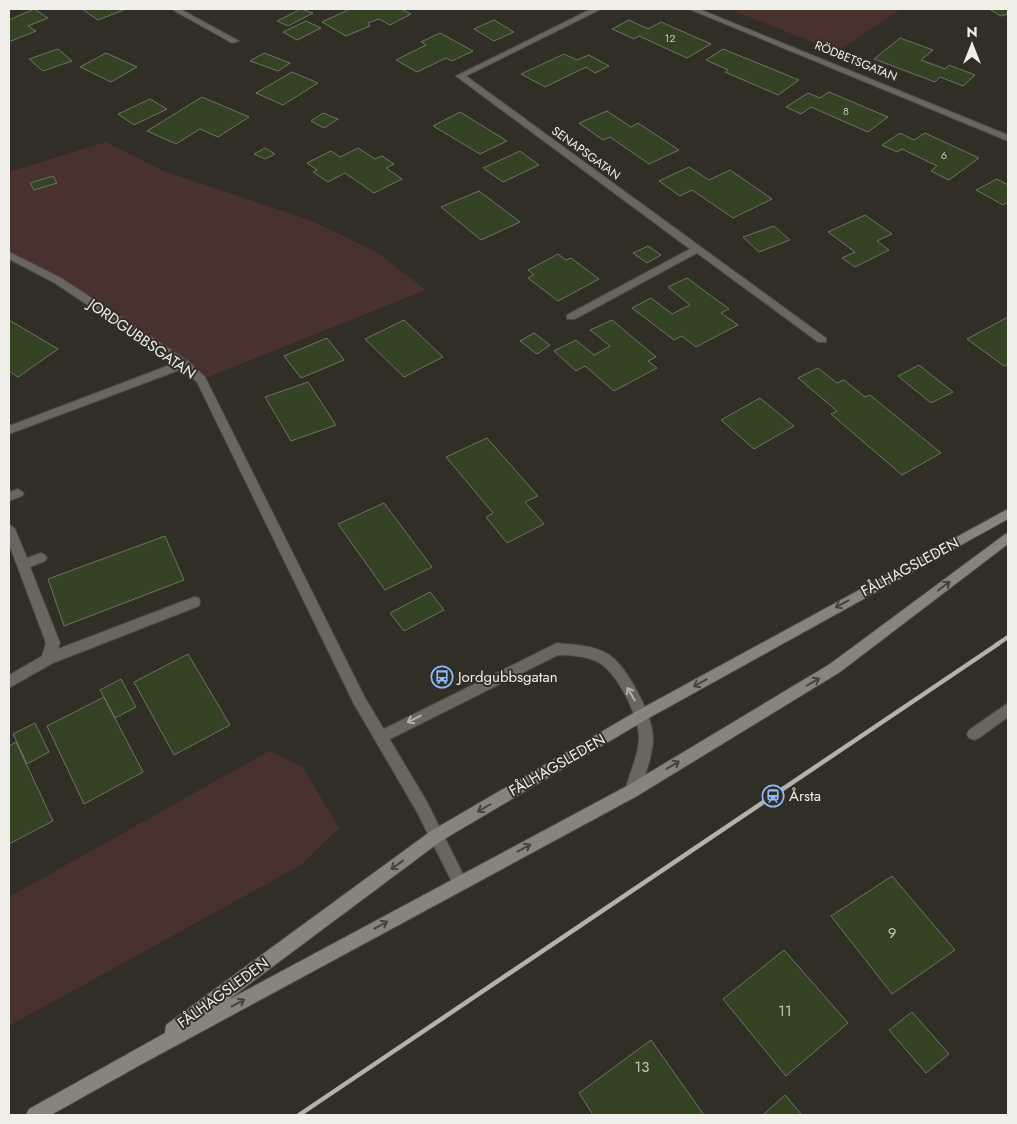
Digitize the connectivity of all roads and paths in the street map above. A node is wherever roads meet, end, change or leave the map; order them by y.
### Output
1 (175, 9) edge
2 (597, 9) edge
3 (693, 9) edge
4 (236, 41) dead end
5 (1008, 127) edge
6 (998, 132) junction
7 (1008, 138) edge
8 (697, 249) junction
9 (9, 255) edge
10 (571, 317) dead end
11 (822, 340) dead end
12 (184, 364) junction
13 (9, 430) edge
14 (1008, 514) edge
15 (9, 529) edge
16 (1008, 538) edge
17 (40, 558) dead end
18 (22, 565) junction
19 (194, 602) dead end
20 (48, 659) junction
21 (9, 682) edge
22 (1008, 709) edge
23 (642, 715) junction
24 (974, 734) dead end
25 (381, 737) junction
26 (632, 791) junction
27 (436, 836) junction
28 (460, 882) junction
29 (134, 1059) junction
30 (35, 1115) edge

1 - 4 street
2 - 8 street, SENAPSGATAN
3 - 6 street, RÖDBETSGATAN
5 - 6 street
6 - 7 street, RÖDBETSGATAN
8 - 10 street
8 - 11 street, SENAPSGATAN
9 - 12 street, JORDGUBBSGATAN
12 - 13 street
12 - 25 street, JORDGUBBSGATAN
14 -> 23 street, FÅLHAGSLEDEN
15 - 18 street
26 -> 16 street, FÅLHAGSLEDEN
17 - 18 street
18 - 20 street
19 - 20 street
20 - 21 street
22 - 24 street
23 -> 25 street
23 - 26 street
23 -> 27 street, FÅLHAGSLEDEN
25 - 27 street, JORDGUBBSGATAN
28 -> 26 street, FÅLHAGSLEDEN
27 - 28 street, JORDGUBBSGATAN
27 -> 29 street, FÅLHAGSLEDEN
29 -> 28 street, FÅLHAGSLEDEN
29 - 30 street, FÅLHAGSLEDEN

